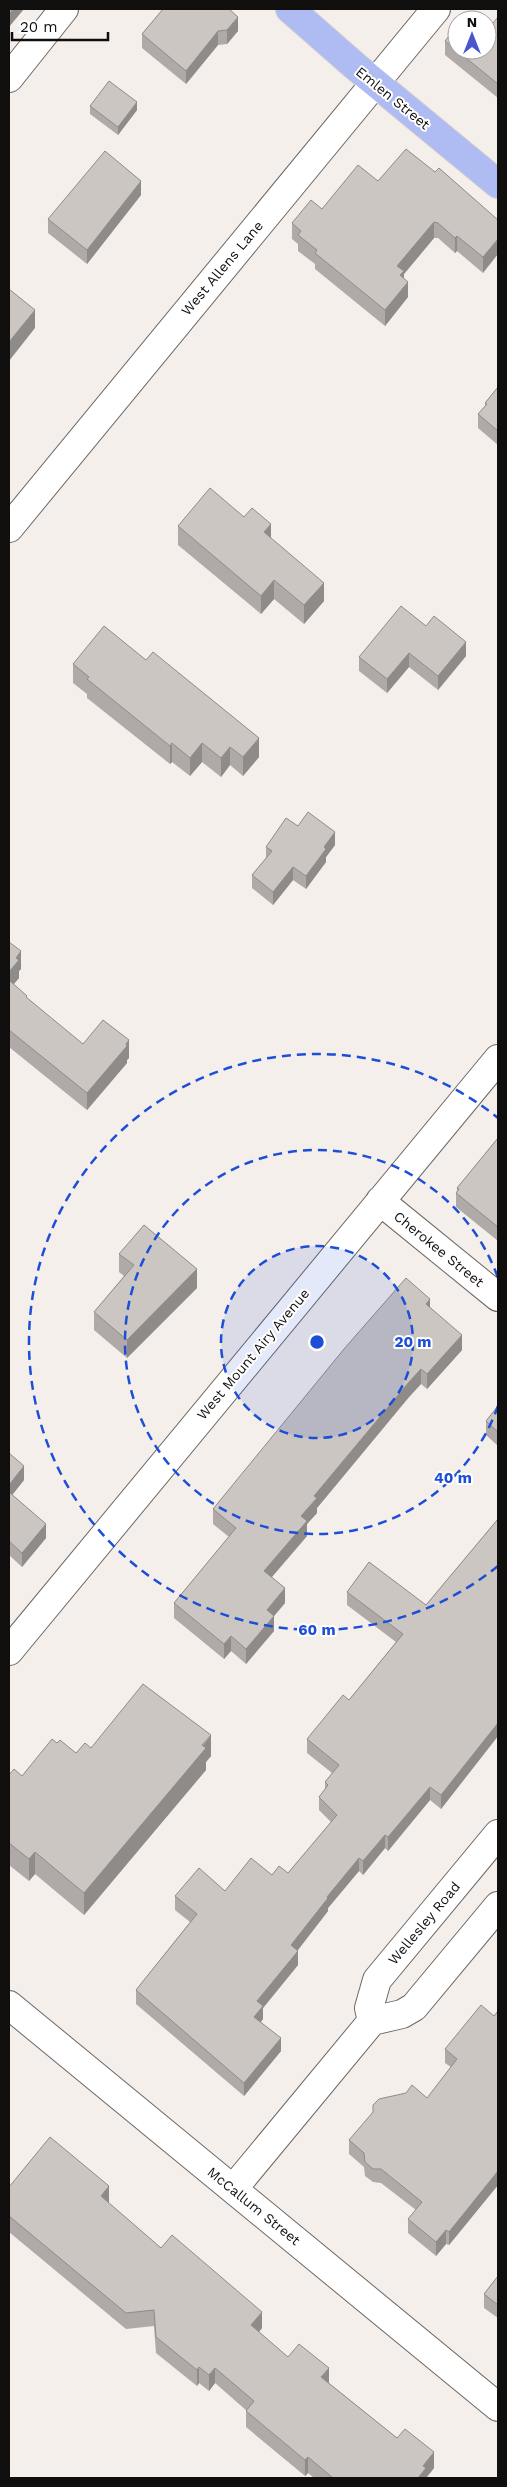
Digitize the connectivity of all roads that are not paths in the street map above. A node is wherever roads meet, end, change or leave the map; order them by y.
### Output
1 (64, 9) edge
2 (290, 9) edge
3 (436, 9) edge
4 (9, 78) edge
5 (375, 83) junction
6 (498, 184) edge
7 (9, 528) edge
8 (498, 1059) edge
9 (380, 1201) junction
10 (498, 1297) edge
11 (9, 1651) edge
12 (498, 1834) edge
13 (498, 1906) edge
14 (9, 2005) edge
15 (372, 2021) junction
16 (233, 2189) junction
17 (498, 2407) edge

1 - 4 street
2 - 5 main road, Emlen Street
3 - 5 street, West Allens Lane
5 - 6 main road, Emlen Street
5 - 7 street, West Allens Lane
8 - 9 street, West Mount Airy Avenue
9 - 10 street, Cherokee Street
9 - 11 street, West Mount Airy Avenue
12 - 15 street, Wellesley Road
13 - 15 street
14 - 16 street, McCallum Street
15 - 16 street
16 - 17 street, McCallum Street

